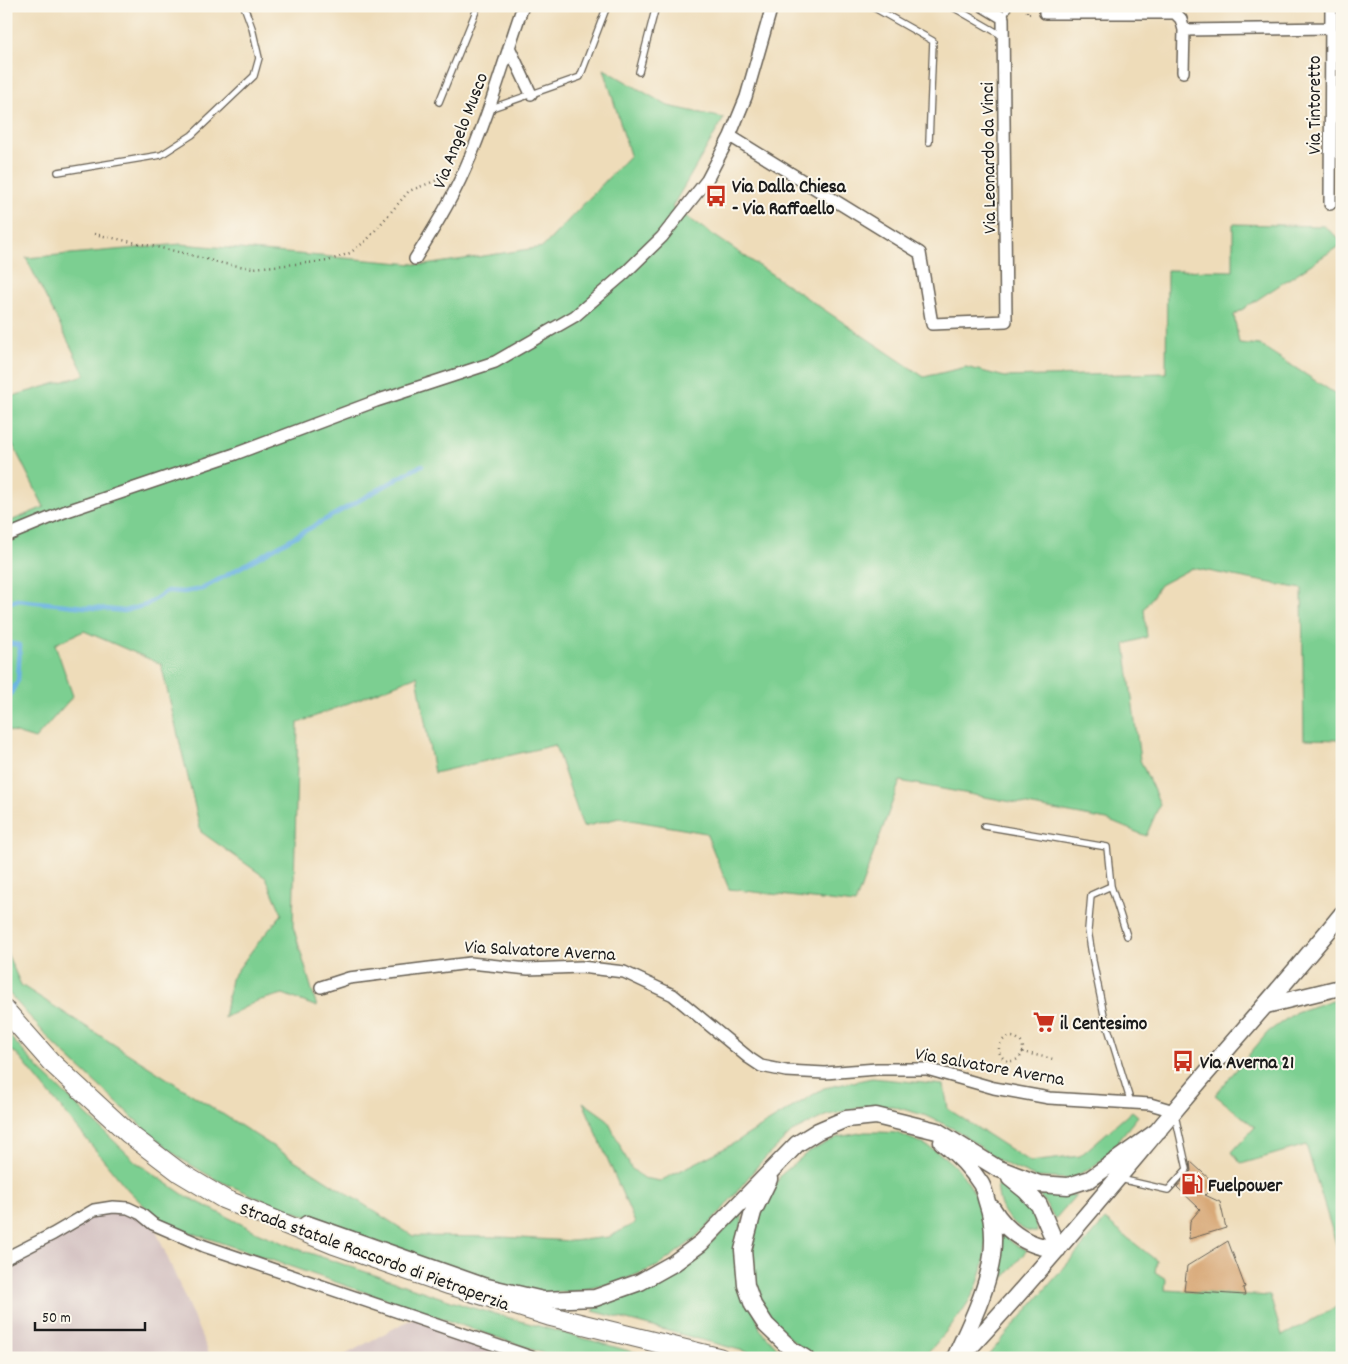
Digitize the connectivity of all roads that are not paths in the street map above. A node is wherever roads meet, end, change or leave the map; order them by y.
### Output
1 (244, 6) edge
2 (478, 6) edge
3 (524, 6) edge
4 (607, 6) edge
5 (656, 6) edge
6 (772, 6) edge
7 (871, 6) edge
8 (951, 6) edge
9 (983, 6) edge
10 (1009, 6) edge
11 (1331, 6) edge
12 (1342, 7) edge
13 (1045, 9) edge
14 (1003, 18) junction
15 (1331, 28) junction
16 (1184, 30) junction
17 (1003, 36) junction
18 (509, 47) junction
19 (639, 72) dead end
20 (1183, 72) dead end
21 (531, 94) junction
22 (1336, 98) edge
23 (439, 102) dead end
24 (489, 109) junction
25 (730, 136) junction
26 (929, 142) dead end
27 (58, 172) dead end
28 (1330, 204) dead end
29 (415, 259) dead end
30 (6, 536) edge
31 (984, 826) dead end
32 (1111, 886) junction
33 (1342, 914) edge
34 (1127, 936) dead end
35 (321, 986) dead end
36 (1342, 987) edge
37 (1264, 1006) junction
38 (6, 1011) edge
39 (1131, 1103) junction
40 (1174, 1111) junction
41 (925, 1127) junction
42 (1159, 1130) junction
43 (779, 1162) junction
44 (997, 1168) junction
45 (1118, 1178) junction
46 (987, 1200) junction
47 (260, 1216) junction
48 (1058, 1249) junction
49 (6, 1258) edge
50 (684, 1349) junction
51 (534, 1358) edge
52 (703, 1358) edge
53 (720, 1358) edge
54 (805, 1358) edge
55 (955, 1358) edge
56 (960, 1358) edge

1 - 27 lane
2 - 23 lane
3 - 18 street, Via Angelo Musco
4 - 21 lane
5 - 19 lane
6 - 25 street
7 - 26 lane
8 - 17 lane
9 - 14 street
10 - 14 lane
11 - 12 street
11 - 15 street, Via Tintoretto
13 - 16 street
14 - 17 street, Via Leonardo da Vinci
15 - 16 street
15 - 22 street, Via Tintoretto
16 - 20 street
17 - 25 street, Via Leonardo da Vinci
18 - 21 street
18 - 24 street, Via Angelo Musco
21 - 24 lane
22 - 28 street, Via Tintoretto
24 - 29 street, Via Angelo Musco
25 - 30 street
31 - 32 lane
32 - 34 lane
32 - 39 lane
33 - 37 main road
35 - 39 street, Via Salvatore Averna
36 - 37 street
37 - 40 main road
38 - 47 main road, Strada statale Raccordo di Pietraperzia
39 - 40 street, Via Salvatore Averna
40 - 42 main road
40 - 45 lane
41 - 43 main road
41 - 44 main road
41 - 46 main road
42 - 44 main road
42 - 45 main road
43 - 47 main road
43 - 54 main road
44 - 48 main road
45 - 48 main road
46 - 48 main road
46 - 55 main road
47 - 50 main road, Strada statale Raccordo di Pietraperzia
48 - 56 main road
49 - 51 street
50 - 52 main road
50 - 53 main road, Strada statale Raccordo di Pietraperzia

